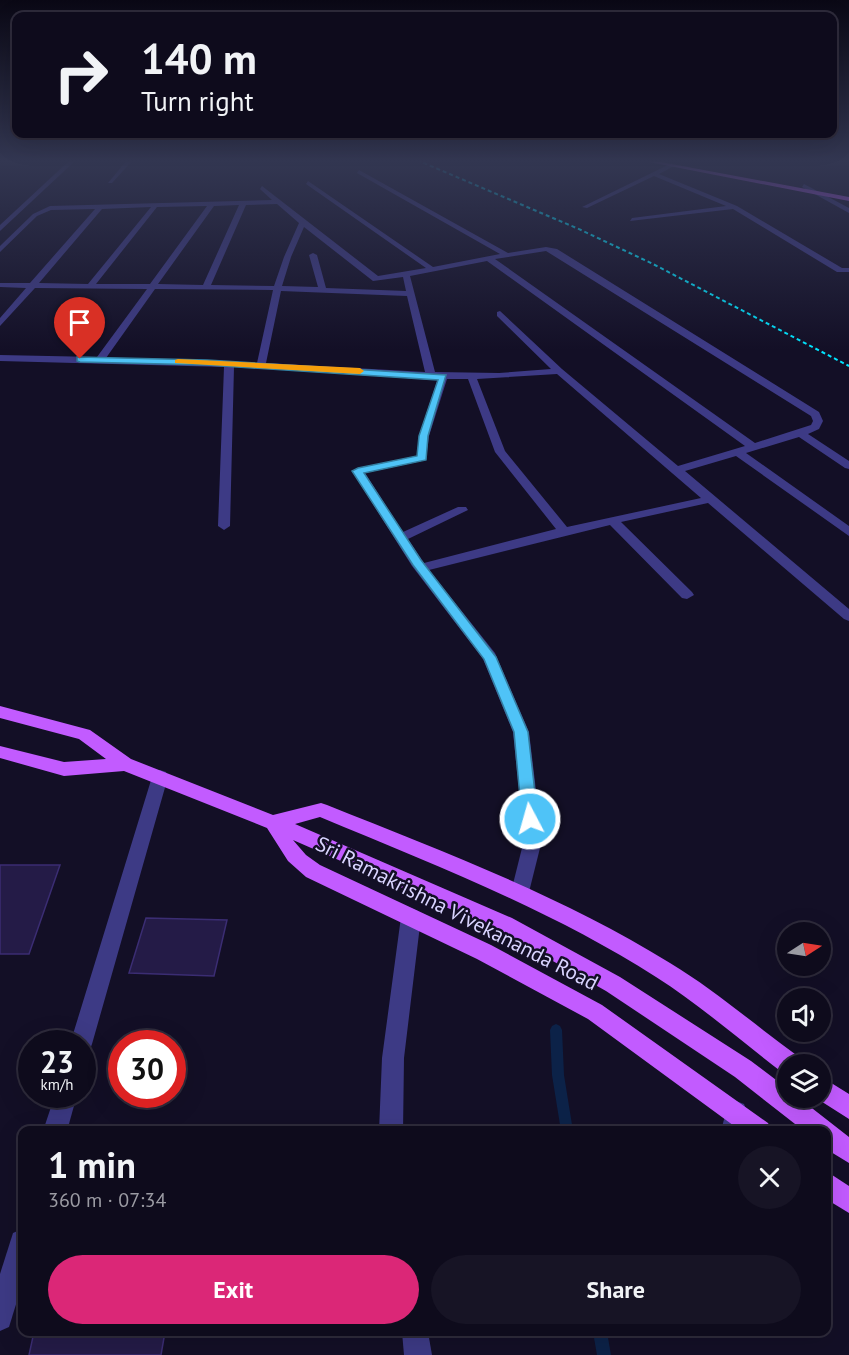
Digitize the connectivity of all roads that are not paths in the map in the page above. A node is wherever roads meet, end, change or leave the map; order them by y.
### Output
1 (28, 223) edge
2 (86, 223) edge
3 (141, 223) edge
4 (198, 223) edge
5 (234, 223) edge
6 (303, 223) joint
7 (366, 223) edge
8 (450, 223) edge
9 (762, 223) edge
10 (0, 250) edge
11 (313, 255) dead end
12 (507, 255) junction
13 (488, 258) junction
14 (432, 269) junction
15 (849, 270) edge
16 (406, 274) junction
17 (0, 285) edge
18 (33, 285) junction
19 (90, 286) junction
20 (152, 287) junction
21 (206, 287) junction
22 (276, 288) junction
23 (323, 290) junction
24 (411, 294) junction
25 (500, 314) dead end
26 (0, 323) edge
27 (0, 358) edge
28 (100, 360) junction
29 (229, 364) junction
30 (261, 365) junction
31 (558, 371) junction
32 (431, 376) junction
33 (443, 377) junction
34 (472, 377) junction
35 (800, 433) junction
36 (754, 447) junction
37 (738, 452) junction
38 (849, 466) edge
39 (677, 470) junction
40 (711, 499) junction
41 (462, 510) dead end
42 (613, 521) junction
43 (224, 525) dead end
44 (564, 531) junction
45 (849, 532) edge
46 (401, 538) junction
47 (421, 568) junction
48 (687, 595) dead end
49 (849, 616) edge
50 (0, 712) edge
51 (0, 752) edge
52 (125, 765) junction
53 (160, 777) junction
54 (273, 822) junction
55 (520, 892) junction
56 (411, 917) junction
57 (85, 1030) edge
58 (777, 1055) edge
59 (831, 1095) edge
60 (62, 1108) edge
61 (849, 1108) edge
62 (734, 1122) edge
63 (57, 1126) edge
64 (391, 1126) edge
65 (817, 1126) edge
66 (831, 1137) edge
67 (849, 1151) edge
68 (831, 1187) edge
69 (849, 1201) edge
70 (18, 1256) edge
71 (0, 1318) edge
72 (416, 1336) edge
73 (418, 1355) edge

1 - 10 street
2 - 18 street
3 - 19 street
4 - 20 street
5 - 21 street
6 - 16 street
6 - 22 street
7 - 14 street
8 - 12 street
9 - 15 street
11 - 23 street
12 - 13 street
12 - 35 street
13 - 14 street
13 - 36 street
14 - 16 street
16 - 24 street
17 - 18 street
18 - 19 street
18 - 26 street
19 - 20 street
20 - 21 street
20 - 28 street
21 - 22 street
22 - 23 street
22 - 30 street
23 - 24 street
24 - 32 street
25 - 31 street
27 - 28 street
28 - 29 street
29 - 30 street
29 - 43 street
30 - 32 street
31 - 34 street
31 - 39 street
32 - 33 street
33 - 34 street
33 - 46 street
34 - 44 street
35 - 36 street
35 - 38 street
36 - 37 street
37 - 39 street
37 - 45 street
39 - 40 street
40 - 42 street
40 - 49 street
41 - 46 street
42 - 44 street
42 - 48 street
44 - 47 street
46 - 47 street
47 - 55 street
50 - 52 main road
51 - 52 main road
52 - 53 main road
53 - 54 main road
53 - 57 street
54 - 55 main road
54 - 56 main road, Sri Ramakrishna Vivekananda Road
54 - 65 main road
55 - 58 main road
56 - 62 main road, Sri Ramakrishna Vivekananda Road
56 - 64 street
59 - 61 main road
60 - 63 street
66 - 67 main road
68 - 69 main road
70 - 71 street
72 - 73 street

